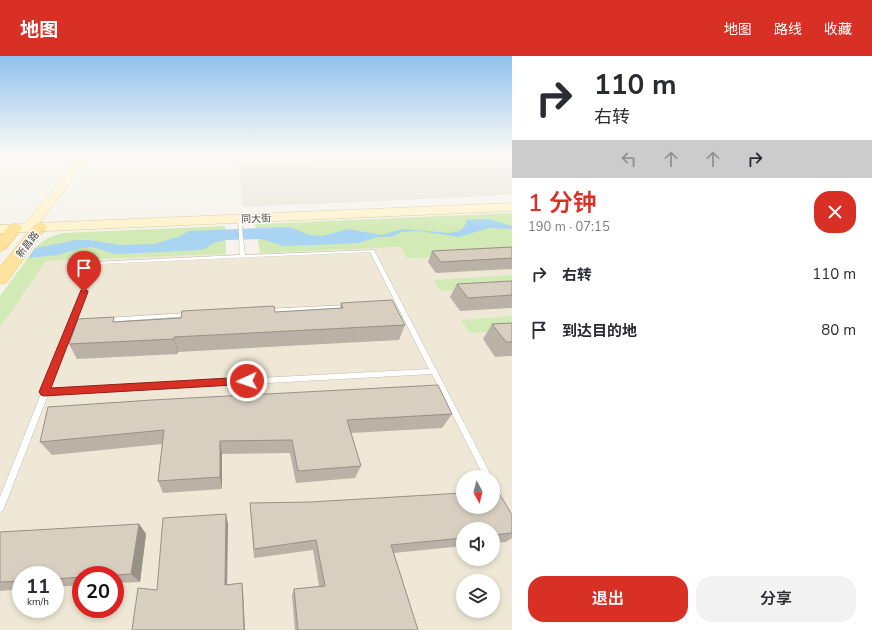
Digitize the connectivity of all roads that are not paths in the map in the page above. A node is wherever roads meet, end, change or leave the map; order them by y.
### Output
1 (65, 179) edge
2 (512, 207) edge
3 (239, 218) junction
4 (21, 228) edge
5 (0, 246) edge
6 (243, 257) junction
7 (0, 279) edge
8 (400, 304) junction
9 (392, 305) edge
10 (352, 307) edge
11 (264, 311) edge
12 (192, 315) edge
13 (96, 320) edge
14 (72, 321) junction
15 (80, 321) edge
16 (434, 372) junction
17 (44, 392) junction
18 (484, 470) edge
19 (500, 501) edge
20 (502, 505) edge
21 (0, 508) edge

1 - 4 street, 新昌路
2 - 3 street, 同大街
3 - 4 street, 同大街
3 - 6 lane
4 - 5 main road, 新昌路
4 - 7 main road, 新昌路
6 - 8 lane
6 - 14 lane
8 - 9 lane
8 - 16 lane
10 - 11 lane
12 - 13 lane
14 - 15 lane
14 - 17 lane
16 - 17 lane
16 - 18 lane
17 - 21 lane
19 - 20 lane

